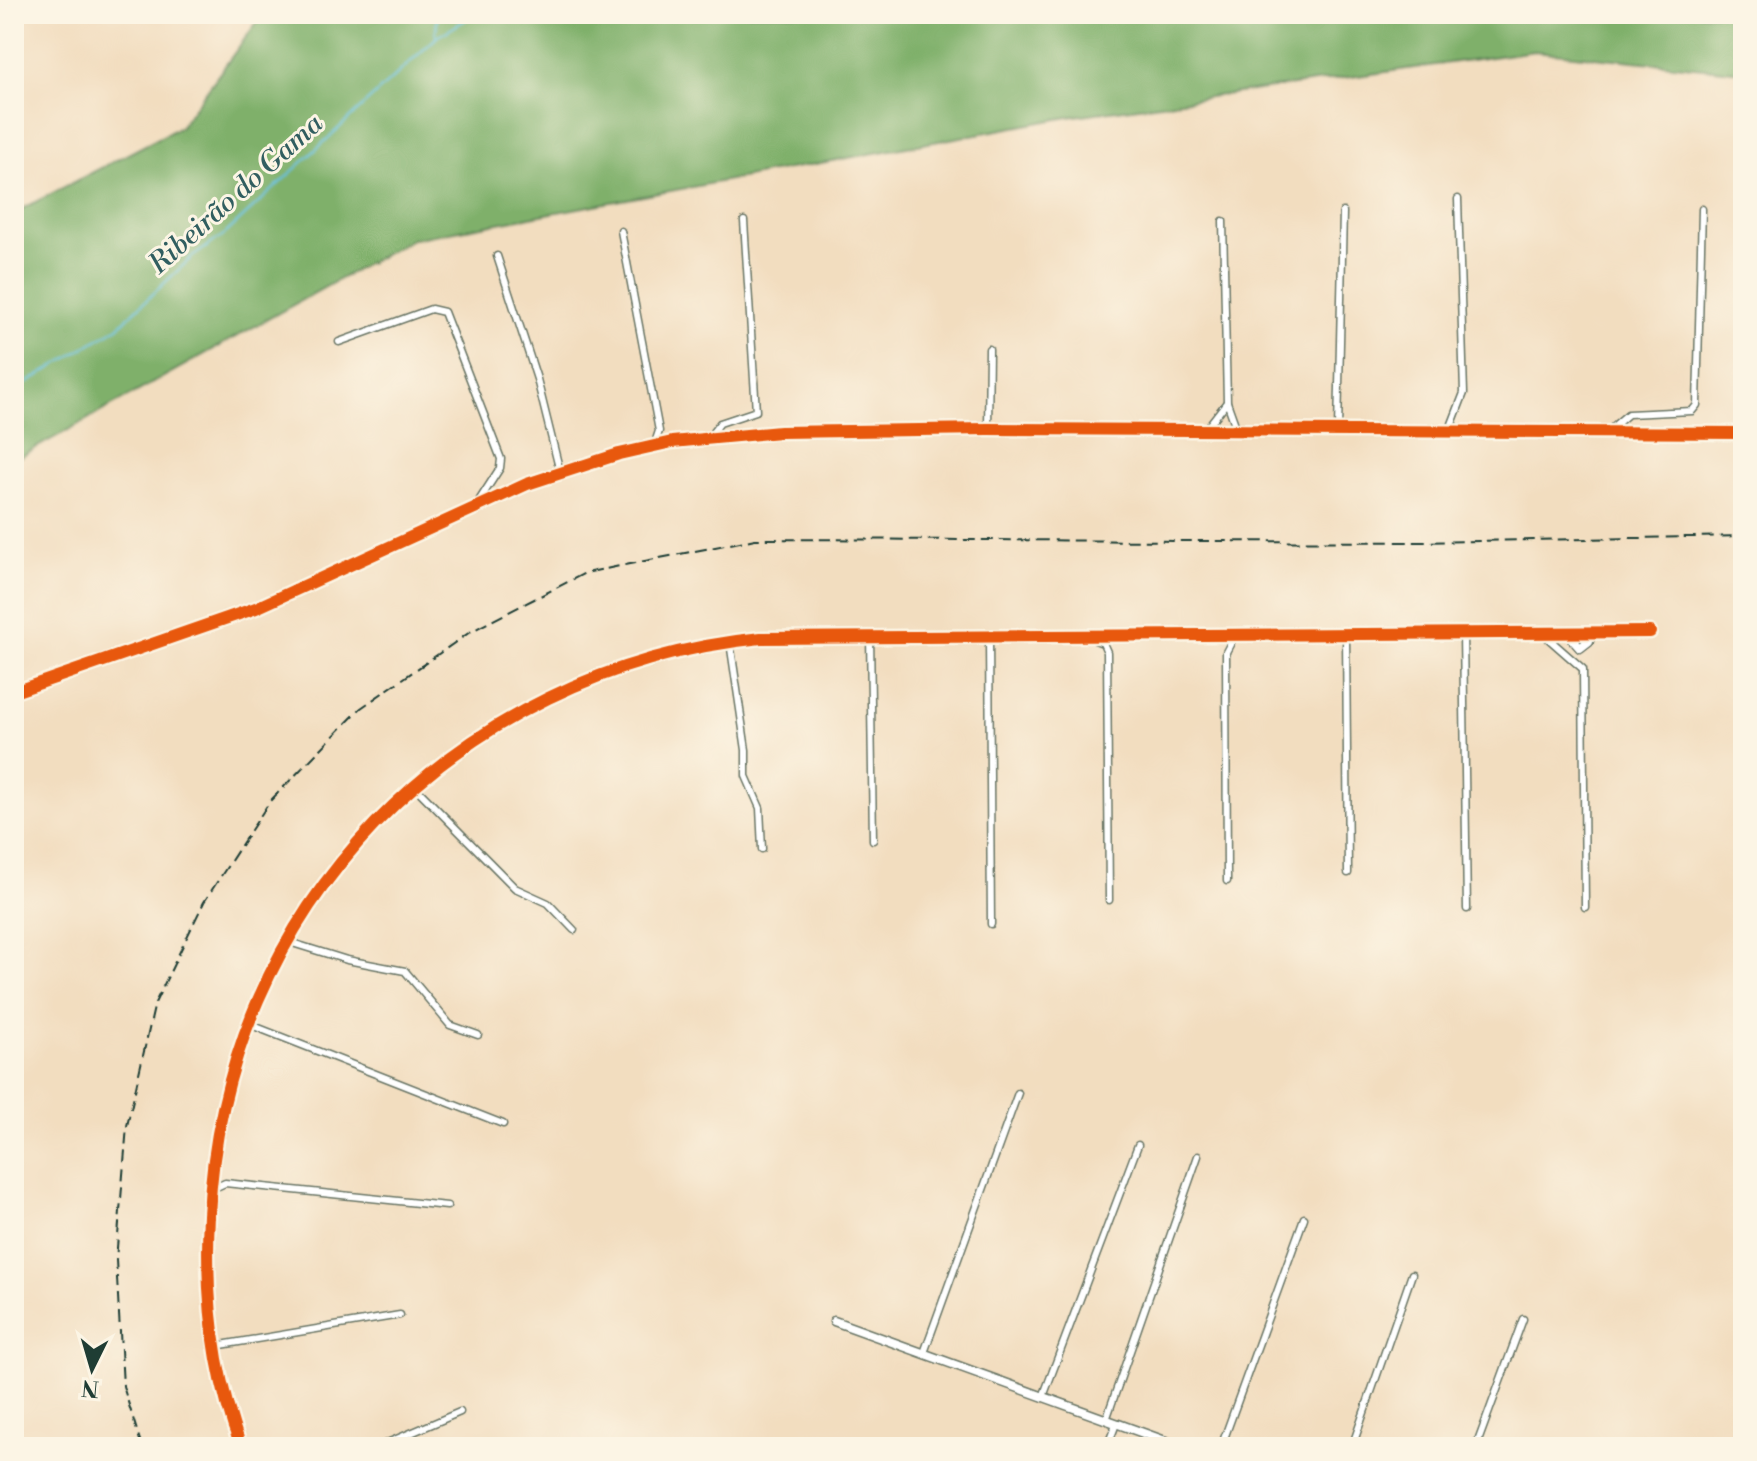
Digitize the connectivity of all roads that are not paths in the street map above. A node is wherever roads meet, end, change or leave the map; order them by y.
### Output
1 (1458, 199) dead end
2 (1702, 209) dead end
3 (1343, 212) dead end
4 (744, 221) dead end
5 (1223, 221) dead end
6 (621, 231) dead end
7 (497, 256) dead end
8 (339, 342) dead end
9 (989, 349) dead end
10 (1227, 402) junction
11 (988, 429) junction
12 (1206, 429) junction
13 (1450, 429) junction
14 (1237, 430) junction
15 (1338, 430) junction
16 (659, 431) junction
17 (1607, 432) junction
18 (1743, 433) edge
19 (709, 437) junction
20 (672, 442) junction
21 (654, 446) junction
22 (560, 472) junction
23 (475, 507) junction
24 (1541, 632) junction
25 (1566, 632) junction
26 (1588, 632) junction
27 (1650, 632) dead end
28 (1463, 633) junction
29 (989, 634) junction
30 (1346, 634) junction
31 (870, 635) junction
32 (1215, 635) junction
33 (1235, 635) junction
34 (1080, 636) junction
35 (730, 641) junction
36 (1226, 652) junction
37 (14, 692) edge
38 (414, 786) junction
39 (873, 840) dead end
40 (762, 849) dead end
41 (1348, 873) dead end
42 (1227, 881) dead end
43 (1109, 900) dead end
44 (1585, 907) dead end
45 (1467, 909) dead end
46 (991, 924) dead end
47 (574, 930) dead end
48 (289, 942) junction
49 (246, 1023) junction
50 (478, 1035) dead end
51 (1018, 1093) dead end
52 (503, 1124) dead end
53 (1138, 1145) dead end
54 (1198, 1156) dead end
55 (212, 1171) junction
56 (225, 1183) junction
57 (210, 1190) junction
58 (447, 1206) dead end
59 (1304, 1218) dead end
60 (1412, 1274) dead end
61 (400, 1315) dead end
62 (1523, 1319) dead end
63 (834, 1321) dead end
64 (215, 1346) junction
65 (924, 1353) junction
66 (1043, 1397) junction
67 (460, 1412) dead end
68 (1106, 1420) junction
69 (1116, 1424) junction
70 (241, 1447) edge
71 (378, 1447) edge
72 (1107, 1447) edge
73 (1182, 1447) edge
74 (1221, 1447) edge
75 (1352, 1447) edge
76 (1476, 1447) edge

1 - 13 street
2 - 17 street
3 - 15 street
4 - 19 street
5 - 10 street
6 - 16 street
7 - 22 street
8 - 23 street
9 - 11 street
10 - 12 street
10 - 14 street
11 - 12 street
11 - 19 street
12 - 14 street
13 - 15 street
13 - 17 street
14 - 15 street
16 - 20 street
16 - 21 street
17 - 18 street
19 - 20 street
20 - 21 street
21 - 22 street
22 - 23 street
23 - 37 street
24 - 25 street
24 - 28 street
24 - 44 street
25 - 26 street
25 - 26 street
26 - 27 street
28 - 30 street
28 - 45 street
29 - 31 street
29 - 34 street
29 - 46 street
30 - 33 street
30 - 41 street
31 - 35 street
31 - 39 street
32 - 33 street
32 - 34 street
32 - 36 street
33 - 36 street
34 - 43 street
35 - 38 street
35 - 40 street
36 - 42 street
38 - 47 street
38 - 48 street
48 - 49 street
48 - 50 street
49 - 52 street
49 - 55 street
51 - 65 street
53 - 66 street
54 - 68 street
55 - 56 street
55 - 57 street
56 - 57 street
56 - 58 street
57 - 64 street
59 - 74 street
60 - 75 street
61 - 64 street
62 - 76 street
63 - 65 street
64 - 70 street
65 - 66 street
66 - 68 street
67 - 71 street
68 - 69 street
69 - 72 street
69 - 73 street

